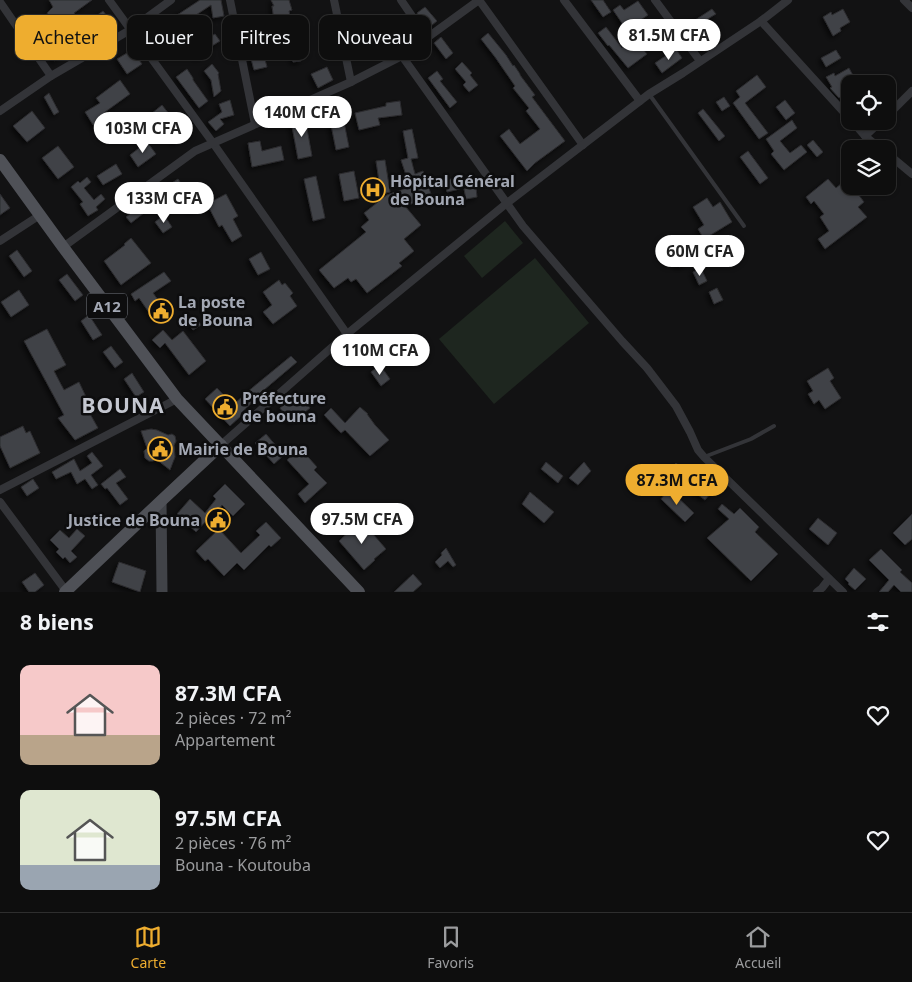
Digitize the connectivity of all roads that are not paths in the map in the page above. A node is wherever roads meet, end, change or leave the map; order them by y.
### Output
1 (109, 0) edge
2 (171, 0) edge
3 (230, 0) edge
4 (334, 0) edge
5 (401, 0) edge
6 (479, 0) edge
7 (564, 0) edge
8 (655, 0) edge
9 (788, 0) edge
10 (904, 0) edge
11 (0, 2) edge
12 (912, 8) edge
13 (150, 15) edge
14 (411, 15) edge
15 (761, 20) junction
16 (127, 26) edge
17 (127, 32) edge
18 (431, 35) edge
19 (152, 60) edge
20 (394, 60) edge
21 (405, 60) edge
22 (700, 61) junction
23 (51, 76) junction
24 (351, 82) junction
25 (912, 91) edge
26 (649, 94) junction
27 (640, 100) junction
28 (896, 107) edge
29 (841, 109) edge
30 (0, 111) edge
31 (255, 124) junction
32 (860, 130) edge
33 (871, 130) edge
34 (865, 136) junction
35 (870, 140) edge
36 (213, 143) junction
37 (583, 145) junction
38 (0, 160) edge
39 (896, 161) edge
40 (912, 174) edge
41 (507, 203) junction
42 (40, 215) junction
43 (744, 226) dead end
44 (0, 242) edge
45 (63, 247) junction
46 (347, 334) junction
47 (177, 399) junction
48 (774, 426) dead end
49 (222, 445) junction
50 (704, 457) junction
51 (0, 490) edge
52 (161, 501) junction
53 (0, 502) edge
54 (829, 579) junction
55 (65, 592) edge
56 (162, 592) edge
57 (358, 592) edge
58 (817, 592) edge
59 (843, 592) edge

1 - 16 street
2 - 13 street
3 - 31 street
4 - 24 street
5 - 14 street
6 - 18 street
6 - 37 street
7 - 27 street
8 - 22 street
9 - 15 street
10 - 12 street
11 - 23 street
15 - 22 street
15 - 29 street
17 - 23 street
19 - 36 street
20 - 24 street
21 - 41 street
22 - 26 street
23 - 30 street
24 - 31 street
25 - 28 street
26 - 27 street
26 - 43 lane
27 - 37 street
31 - 36 street
32 - 34 street
33 - 34 street
34 - 35 street
36 - 45 street
36 - 46 street
37 - 41 street
38 - 42 main road, A12
39 - 40 street
41 - 46 street
41 - 50 street
42 - 44 street
42 - 45 main road, A12
45 - 47 main road, A12
46 - 49 street
47 - 49 main road, A12
47 - 51 street
48 - 50 lane
49 - 52 main road
49 - 57 main road
50 - 54 street
52 - 55 main road
52 - 56 street
53 - 55 street
54 - 58 street
54 - 59 street

